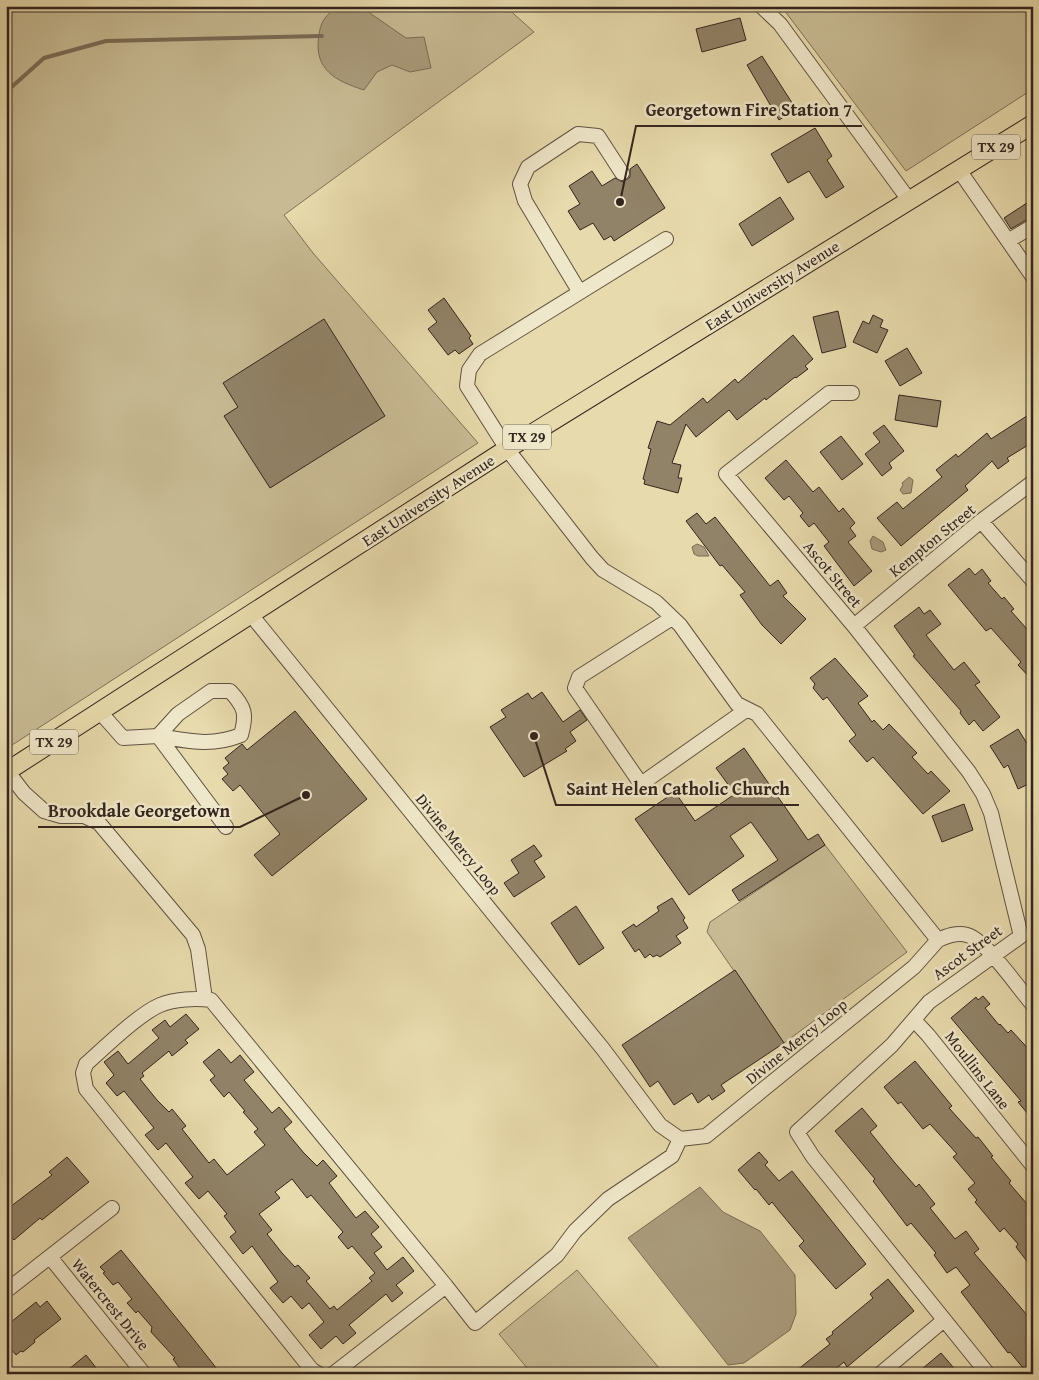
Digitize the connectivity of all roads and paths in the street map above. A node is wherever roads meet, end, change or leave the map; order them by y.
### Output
1 (761, 6) edge
2 (1033, 124) edge
3 (959, 170) junction
4 (622, 173) dead end
5 (909, 200) junction
6 (1033, 226) edge
7 (666, 239) dead end
8 (1008, 241) junction
9 (1033, 278) edge
10 (579, 291) junction
11 (852, 393) dead end
12 (507, 449) junction
13 (1033, 482) edge
14 (982, 521) junction
15 (1033, 581) edge
16 (252, 616) junction
17 (672, 618) junction
18 (854, 626) junction
19 (746, 710) junction
20 (100, 712) junction
21 (158, 736) junction
22 (7, 771) edge
23 (226, 828) dead end
24 (938, 940) junction
25 (992, 956) junction
26 (205, 999) junction
27 (1033, 1005) edge
28 (914, 1020) junction
29 (680, 1139) junction
30 (1033, 1166) edge
31 (112, 1208) dead end
32 (50, 1257) junction
33 (446, 1286) junction
34 (6, 1292) edge
35 (944, 1320) junction
36 (144, 1374) edge
37 (319, 1374) edge
38 (332, 1374) edge
39 (880, 1374) edge
40 (988, 1374) edge

1 - 5 street
2 - 3 main road, East University Avenue / TX 29
3 - 5 main road, East University Avenue / TX 29
3 - 8 street
4 - 10 street
5 - 12 main road, East University Avenue / TX 29
6 - 8 street
7 - 10 street
8 - 9 street
10 - 12 street
11 - 18 street, Ascot Street
12 - 16 main road, East University Avenue / TX 29
12 - 17 street
13 - 14 street, Kempton Street
14 - 15 street
14 - 18 street, Kempton Street
16 - 20 main road, East University Avenue / TX 29
16 - 29 street, Divine Mercy Loop
17 - 19 street
17 - 19 street
18 - 25 street, Ascot Street
19 - 24 street
20 - 21 street
20 - 22 main road, East University Avenue / TX 29
21 - 21 street
21 - 23 street
22 - 26 street
24 - 25 street
24 - 29 street, Divine Mercy Loop
25 - 27 street
25 - 28 street, Ascot Street
26 - 33 street
26 - 37 street
28 - 30 street, Moullins Lane
28 - 35 street, Ascot Street
29 - 33 street
31 - 32 street
32 - 34 street
32 - 36 street, Watercrest Drive
33 - 38 street
35 - 39 street
35 - 40 street, Ascot Street

